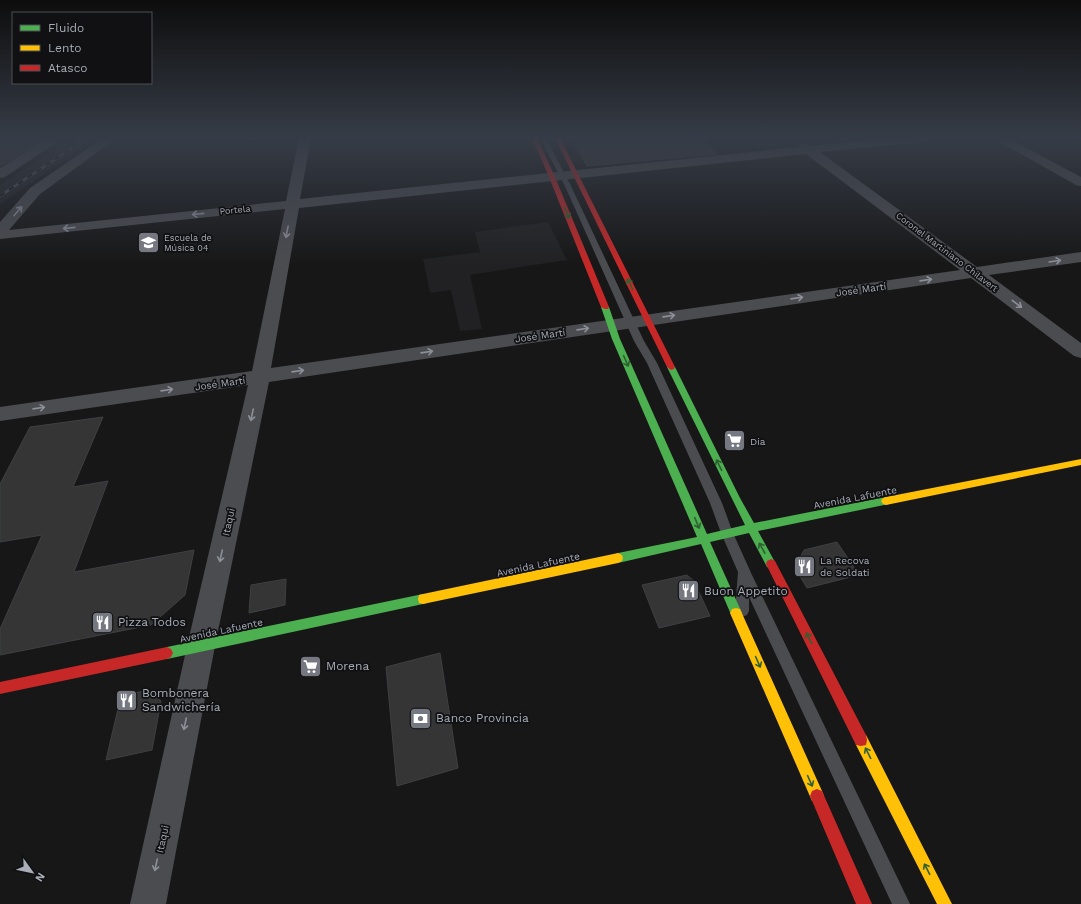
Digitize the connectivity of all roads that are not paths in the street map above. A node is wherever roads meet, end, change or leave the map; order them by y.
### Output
1 (51, 180) edge
2 (297, 180) edge
3 (522, 180) edge
4 (565, 180) edge
5 (565, 180) edge
6 (565, 180) edge
7 (850, 180) edge
8 (292, 204) junction
9 (0, 232) edge
10 (0, 235) edge
11 (1081, 257) edge
12 (976, 273) junction
13 (630, 322) junction
14 (1081, 352) edge
15 (260, 377) junction
16 (0, 414) edge
17 (1081, 462) edge
18 (752, 529) junction
19 (727, 533) junction
20 (704, 540) junction
21 (743, 570) junction
22 (742, 626) junction
23 (202, 646) junction
24 (0, 688) edge
25 (148, 904) edge
26 (864, 904) edge
27 (901, 904) edge
28 (945, 904) edge

9 -> 1 street
2 - 8 street, Itaqui
3 - 8 street, Portela
4 -> 13 main road
13 -> 5 main road
6 - 13 lane
7 - 12 street, Coronel Martiniano Chilavert
8 -> 10 street, Portela
8 -> 15 street, Itaqui
12 -> 11 street, José Martí
13 -> 12 street, José Martí
12 -> 14 street, Coronel Martiniano Chilavert
15 -> 13 street, José Martí
18 -> 13 main road
13 - 19 lane
13 -> 20 main road
16 -> 15 street, José Martí
15 -> 23 street, Itaqui
17 - 18 main road, Avenida Lafuente
18 - 19 main road, Avenida Lafuente
28 -> 18 main road
19 - 20 main road, Avenida Lafuente
19 - 21 lane
20 - 22 main road
20 - 23 main road, Avenida Lafuente
21 - 22 lane
21 - 27 lane
22 -> 26 main road
23 - 24 main road, Avenida Lafuente
23 -> 25 street, Itaqui

